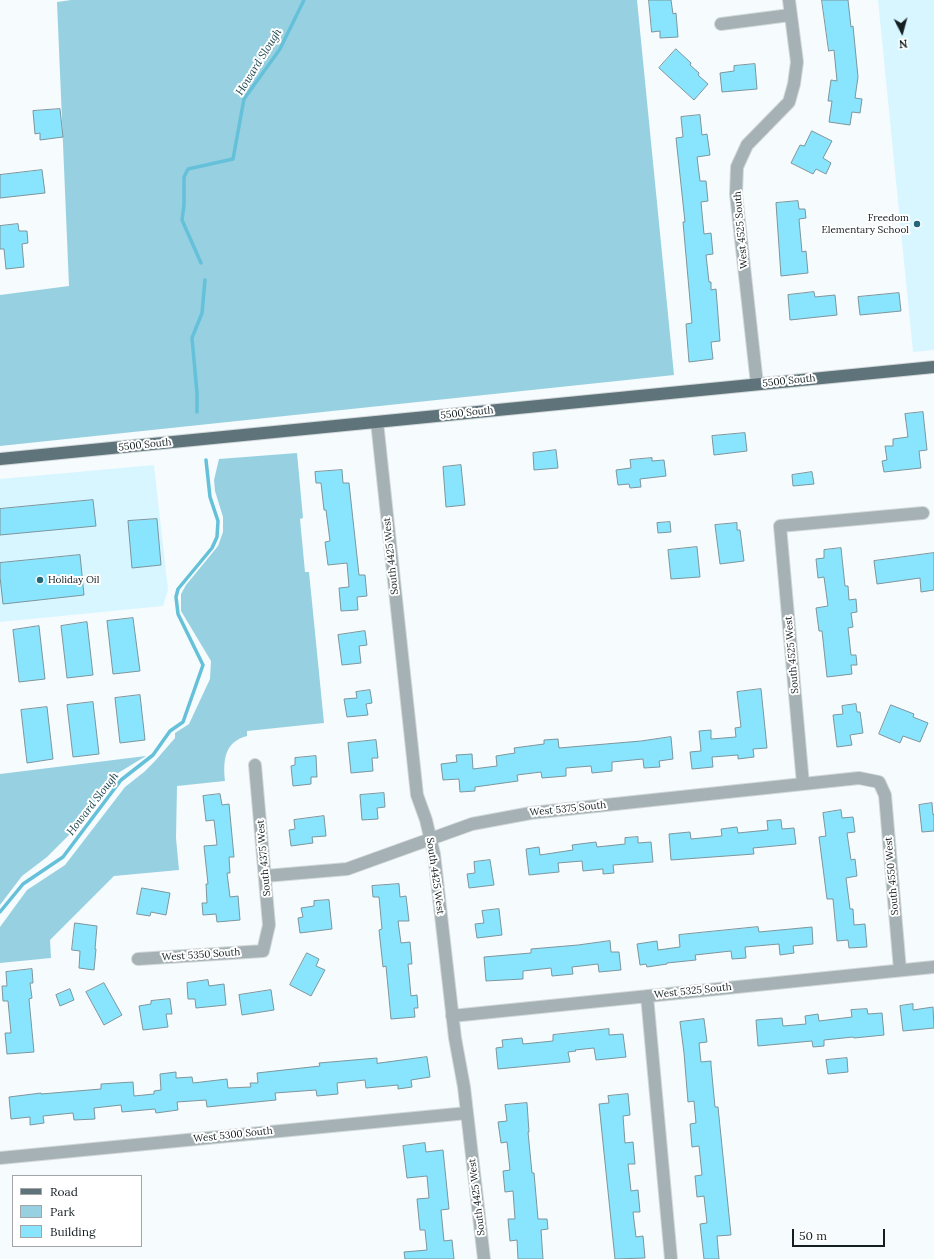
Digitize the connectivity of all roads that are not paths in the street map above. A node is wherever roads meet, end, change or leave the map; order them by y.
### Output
1 (789, 0) edge
2 (790, 15) junction
3 (721, 24) dead end
4 (934, 367) edge
5 (757, 384) junction
6 (377, 422) junction
7 (0, 460) edge
8 (923, 513) dead end
9 (256, 765) dead end
10 (879, 782) joint
11 (803, 784) junction
12 (431, 839) junction
13 (265, 876) junction
14 (263, 951) joint
15 (138, 960) dead end
16 (934, 967) edge
17 (900, 970) junction
18 (647, 996) junction
19 (452, 1016) junction
20 (467, 1113) junction
21 (0, 1158) edge
22 (484, 1259) edge
23 (671, 1259) edge

1 - 2 street, West 4525 South
2 - 3 street
2 - 5 street, West 4525 South
4 - 5 main road, 5500 South
5 - 6 main road, 5500 South
6 - 7 main road, 5500 South
6 - 12 street, South 4425 West
8 - 11 street, South 4525 West
9 - 13 street, South 4375 West
10 - 11 street, West 5375 South
10 - 17 street, South 4550 West
11 - 12 street, West 5375 South
12 - 13 street, West 5375 South
12 - 19 street, South 4425 West
13 - 14 street, South 4375 West
14 - 15 street, West 5350 South
16 - 17 street, West 5325 South
17 - 18 street, West 5325 South
18 - 19 street, West 5325 South
18 - 23 street
19 - 20 street, South 4425 West
20 - 21 street, West 5300 South
20 - 22 street, South 4425 West

